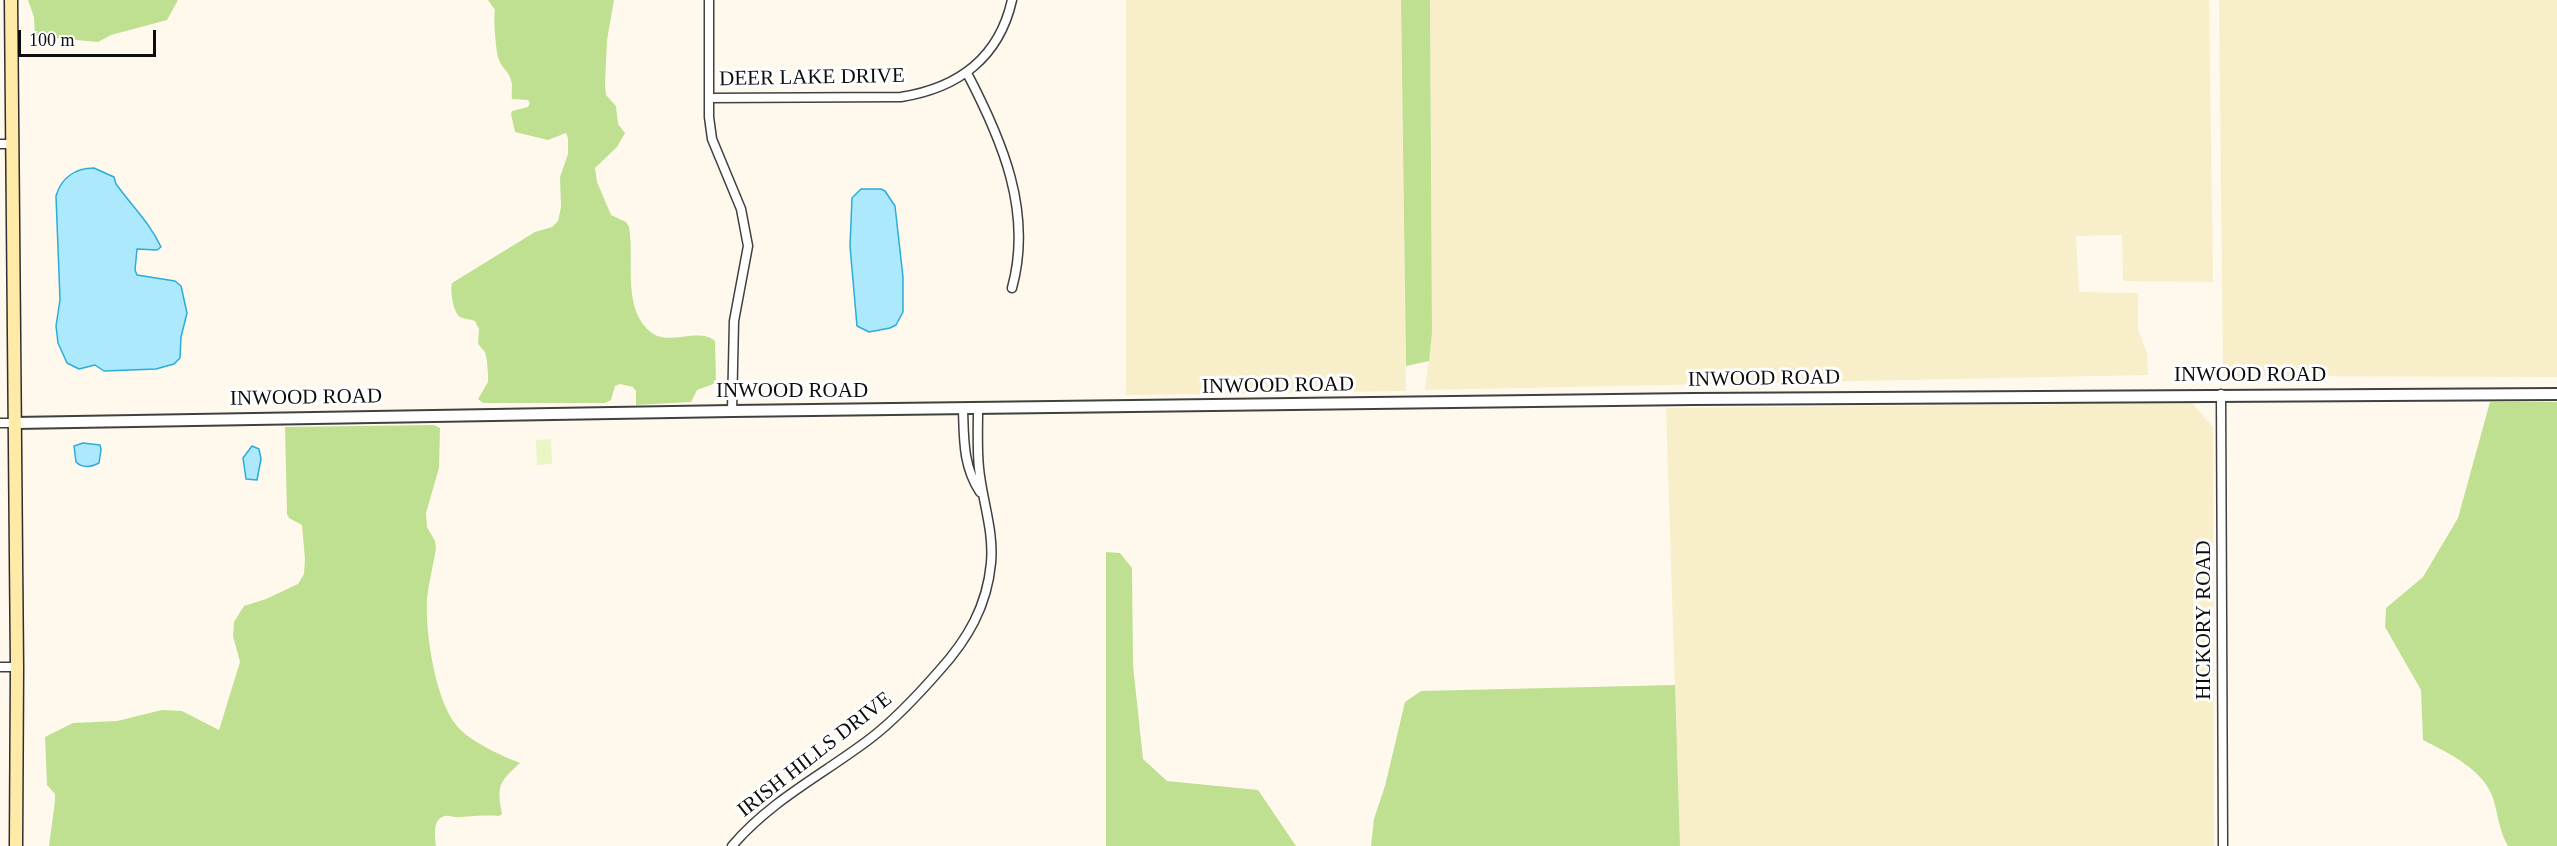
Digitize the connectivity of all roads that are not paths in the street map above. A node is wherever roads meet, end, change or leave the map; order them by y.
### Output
1 (11, 0) edge
2 (709, 0) edge
3 (1012, 0) edge
4 (967, 73) junction
5 (709, 98) junction
6 (6, 144) edge
7 (1012, 288) dead end
8 (2557, 393) edge
9 (2221, 394) junction
10 (963, 409) junction
11 (978, 409) junction
12 (732, 411) junction
13 (0, 423) edge
14 (15, 423) junction
15 (984, 498) junction
16 (0, 667) edge
17 (17, 667) junction
18 (16, 846) edge
19 (732, 846) edge
20 (2223, 846) edge

1 - 6 main road
2 - 5 street
3 - 4 street, DEER LAKE DRIVE
4 - 5 street, DEER LAKE DRIVE
4 - 7 street
5 - 12 street
6 - 14 main road
8 - 9 street, INWOOD ROAD
9 - 11 street, INWOOD ROAD
9 - 20 street, HICKORY ROAD
10 - 11 street, INWOOD ROAD
10 - 12 street, INWOOD ROAD
10 - 15 street, IRISH HILLS DRIVE
11 - 15 street, IRISH HILLS DRIVE
12 - 14 street, INWOOD ROAD
13 - 14 street, INWOOD ROAD
14 - 17 main road
15 - 19 street, IRISH HILLS DRIVE
16 - 17 street
17 - 18 main road

